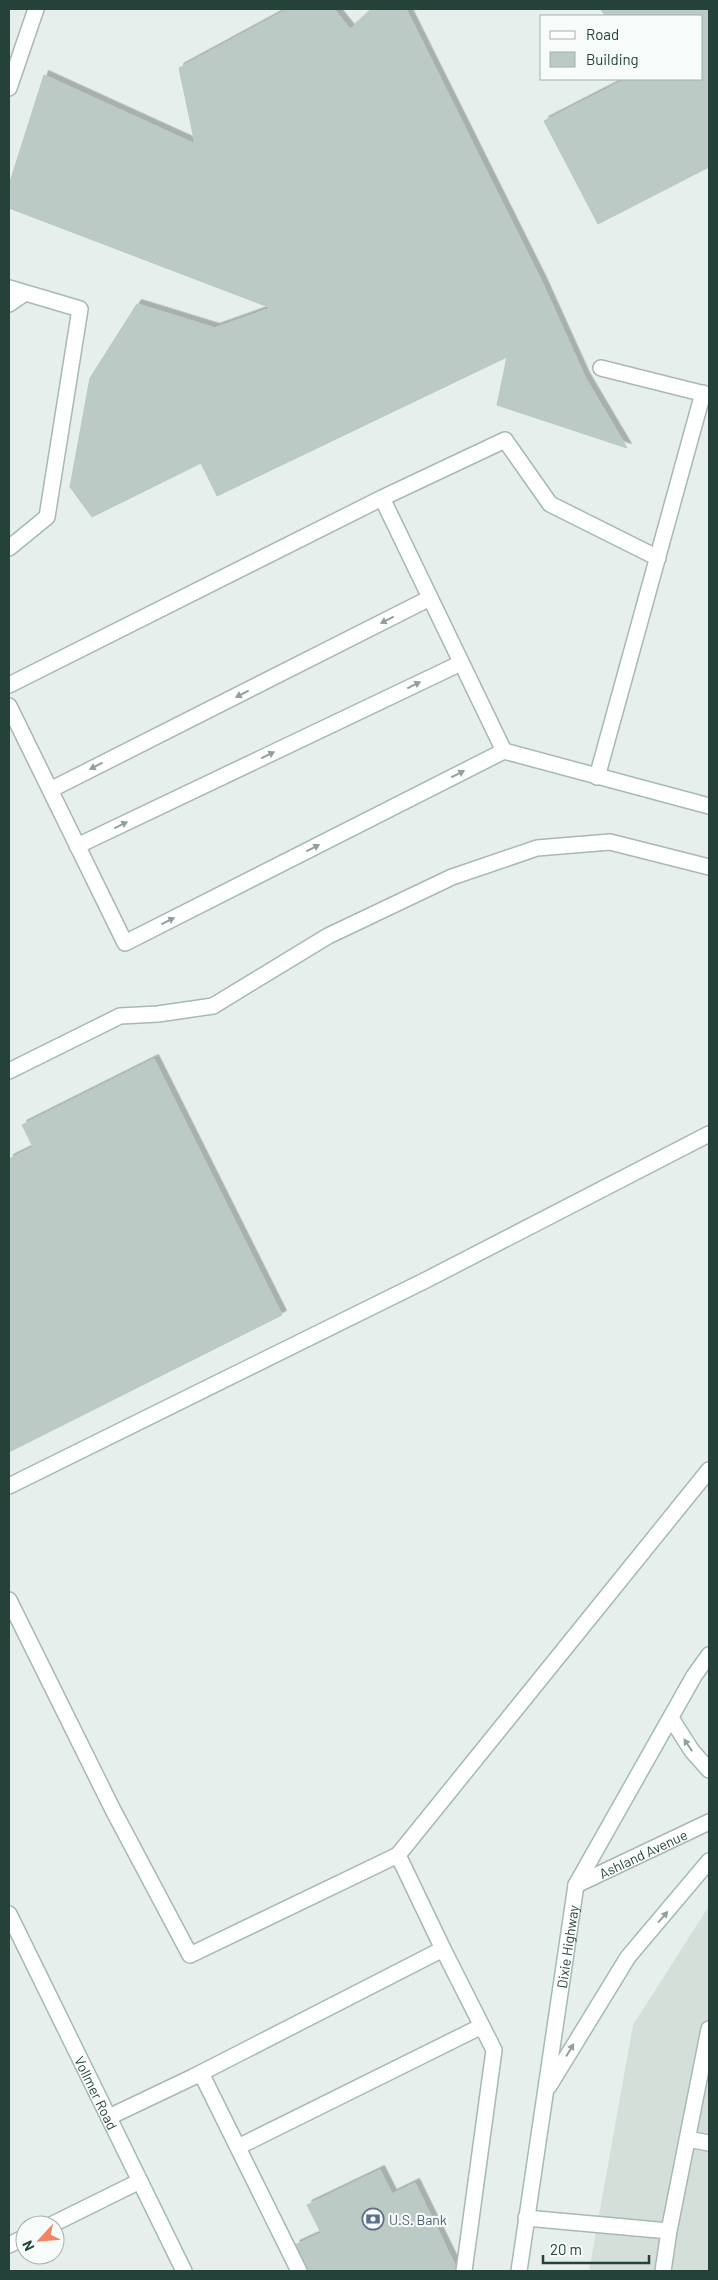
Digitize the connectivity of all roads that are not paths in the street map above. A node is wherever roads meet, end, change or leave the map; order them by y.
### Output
1 (36, 9) edge
2 (9, 88) edge
3 (9, 288) edge
4 (25, 293) junction
5 (9, 304) edge
6 (601, 368) dead end
7 (706, 394) edge
8 (382, 498) junction
9 (9, 548) edge
10 (658, 558) junction
11 (430, 598) junction
12 (461, 663) junction
13 (9, 685) edge
14 (9, 706) edge
15 (504, 751) junction
16 (597, 777) junction
17 (50, 790) junction
18 (709, 806) edge
19 (77, 846) junction
20 (709, 867) edge
21 (9, 1071) edge
22 (709, 1134) edge
23 (709, 1470) edge
24 (9, 1486) edge
25 (9, 1600) edge
26 (709, 1655) edge
27 (671, 1718) junction
28 (709, 1770) edge
29 (709, 1822) edge
30 (398, 1855) junction
31 (709, 1861) edge
32 (576, 1885) junction
33 (9, 1914) edge
34 (443, 1949) junction
35 (482, 2026) junction
36 (709, 2029) edge
37 (201, 2073) junction
38 (545, 2092) junction
39 (109, 2118) junction
40 (687, 2139) junction
41 (709, 2143) edge
42 (238, 2147) junction
43 (140, 2181) junction
44 (65, 2218) edge
45 (526, 2218) junction
46 (669, 2230) junction
47 (184, 2271) edge
48 (298, 2271) edge
49 (464, 2271) edge
50 (519, 2271) edge
51 (663, 2271) edge

1 - 2 main road
3 - 4 main road
4 - 5 main road
4 - 9 main road
6 - 7 main road
7 - 10 main road
8 - 10 main road
8 - 11 main road
8 - 13 main road
10 - 16 main road
11 - 12 main road
11 -> 17 main road
12 - 15 main road
19 -> 12 main road
14 - 17 main road
15 - 16 main road
19 -> 15 main road
16 - 18 main road
17 - 19 main road
20 - 21 main road
22 - 24 main road
23 - 30 main road
25 - 30 main road
26 - 27 main road, Dixie Highway
28 -> 27 main road
27 - 32 main road, Dixie Highway
29 - 32 main road, Ashland Avenue
30 - 34 main road
38 -> 31 main road
32 - 38 main road, Dixie Highway
33 - 39 main road, Vollmer Road
34 - 35 main road
34 - 37 main road
35 - 42 main road
35 - 49 main road
36 - 40 main road
37 - 39 main road
37 - 42 main road
38 - 45 main road, Dixie Highway
39 - 43 main road, Vollmer Road
40 - 41 main road
40 - 46 main road
42 - 48 main road
43 - 44 main road
43 - 47 main road, Vollmer Road
45 - 46 main road
45 - 50 main road, Dixie Highway
46 - 51 main road

